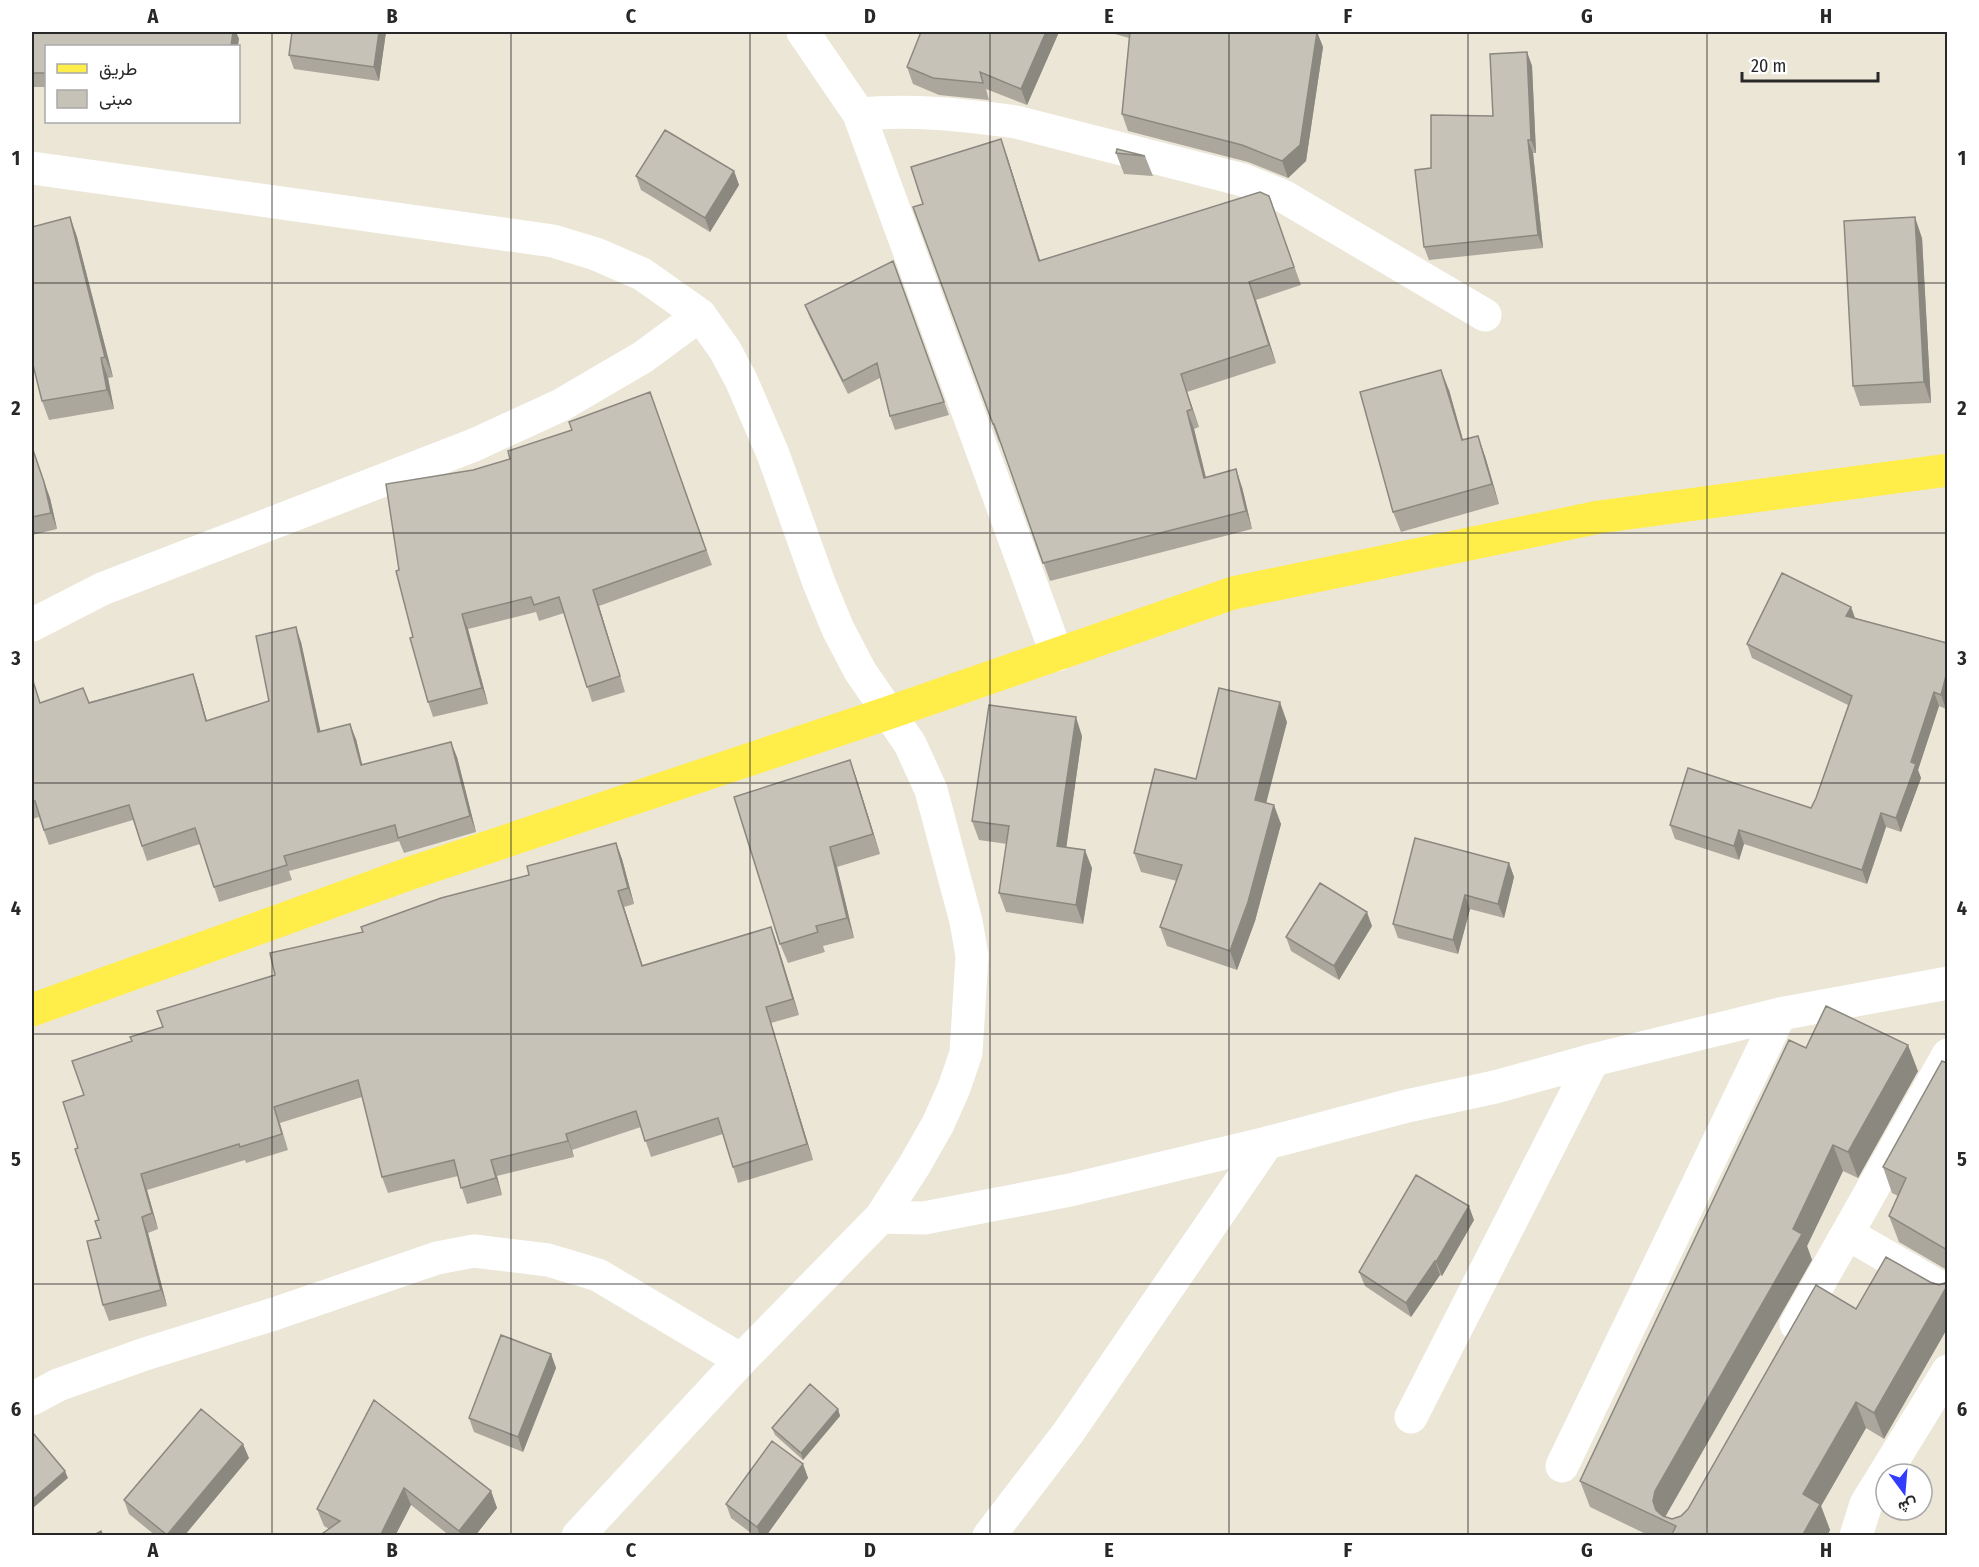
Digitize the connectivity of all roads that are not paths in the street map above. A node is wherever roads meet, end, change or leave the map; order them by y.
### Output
1 (803, 32) edge
2 (859, 114) junction
3 (32, 168) edge
4 (700, 315) junction
5 (1485, 315) dead end
6 (1947, 470) edge
7 (32, 625) edge
8 (1057, 655) junction
9 (888, 713) junction
10 (1947, 983) edge
11 (32, 1010) edge
12 (1780, 1014) junction
13 (1947, 1054) edge
14 (1593, 1059) junction
15 (1267, 1143) junction
16 (881, 1217) junction
17 (1848, 1234) junction
18 (1947, 1292) edge
19 (1785, 1345) edge
20 (741, 1360) junction
21 (1947, 1371) edge
22 (32, 1399) edge
23 (1411, 1417) dead end
24 (1562, 1466) dead end
25 (578, 1536) edge
26 (989, 1536) edge
27 (1856, 1536) edge

1 - 2 street
2 - 5 street
2 - 8 street
3 - 4 street
4 - 7 street
4 - 9 street
6 - 8 main road
8 - 9 main road
9 - 11 main road
9 - 16 street
10 - 12 street
12 - 14 street
12 - 24 street
13 - 17 street
14 - 15 street
14 - 23 street
15 - 16 street
15 - 26 street
16 - 20 street
17 - 18 street
17 - 19 street
20 - 22 street
20 - 25 street
21 - 27 street

